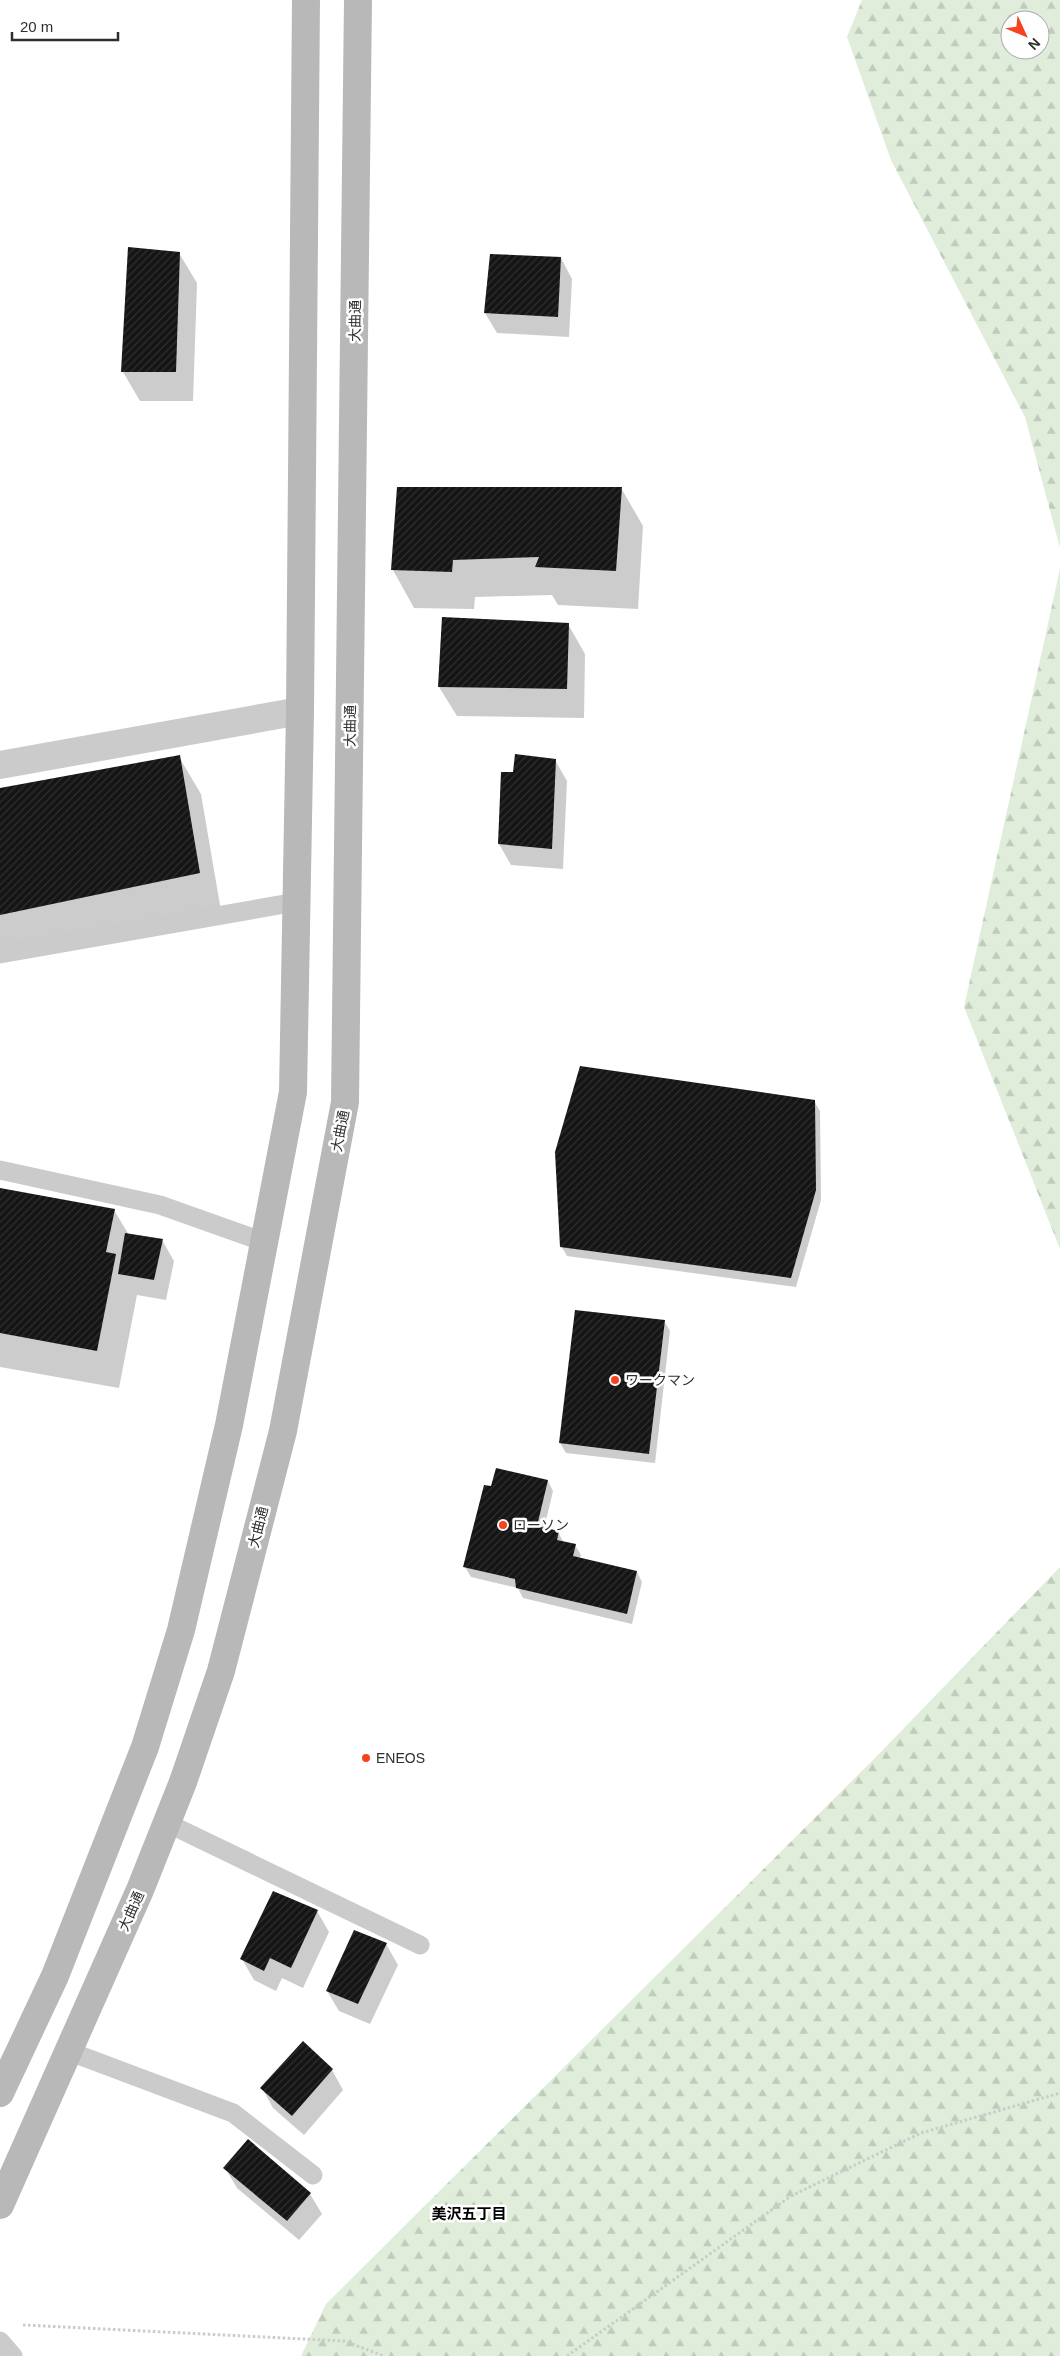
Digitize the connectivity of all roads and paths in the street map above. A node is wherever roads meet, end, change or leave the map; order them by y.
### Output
1 (306, 0) edge
2 (358, 0) edge
3 (300, 711) junction
4 (0, 765) edge
5 (296, 902) junction
6 (0, 954) edge
7 (0, 1170) edge
8 (264, 1242) junction
9 (167, 1823) junction
10 (420, 1945) dead end
11 (68, 2051) junction
12 (0, 2093) edge
13 (1060, 2093) edge
14 (313, 2175) dead end
15 (0, 2204) edge
16 (20, 2325) dead end
17 (0, 2341) edge
18 (13, 2356) edge
19 (384, 2356) edge
20 (567, 2356) edge

1 - 3 main road
2 - 9 main road, 大曲通
3 - 4 street
3 - 5 main road
5 - 6 lane
5 - 8 main road
7 - 8 lane
8 - 12 main road
9 - 10 lane
9 - 11 main road, 大曲通
11 - 14 lane
11 - 15 main road, 大曲通
13 - 20 path
16 - 19 path
17 - 18 lane

